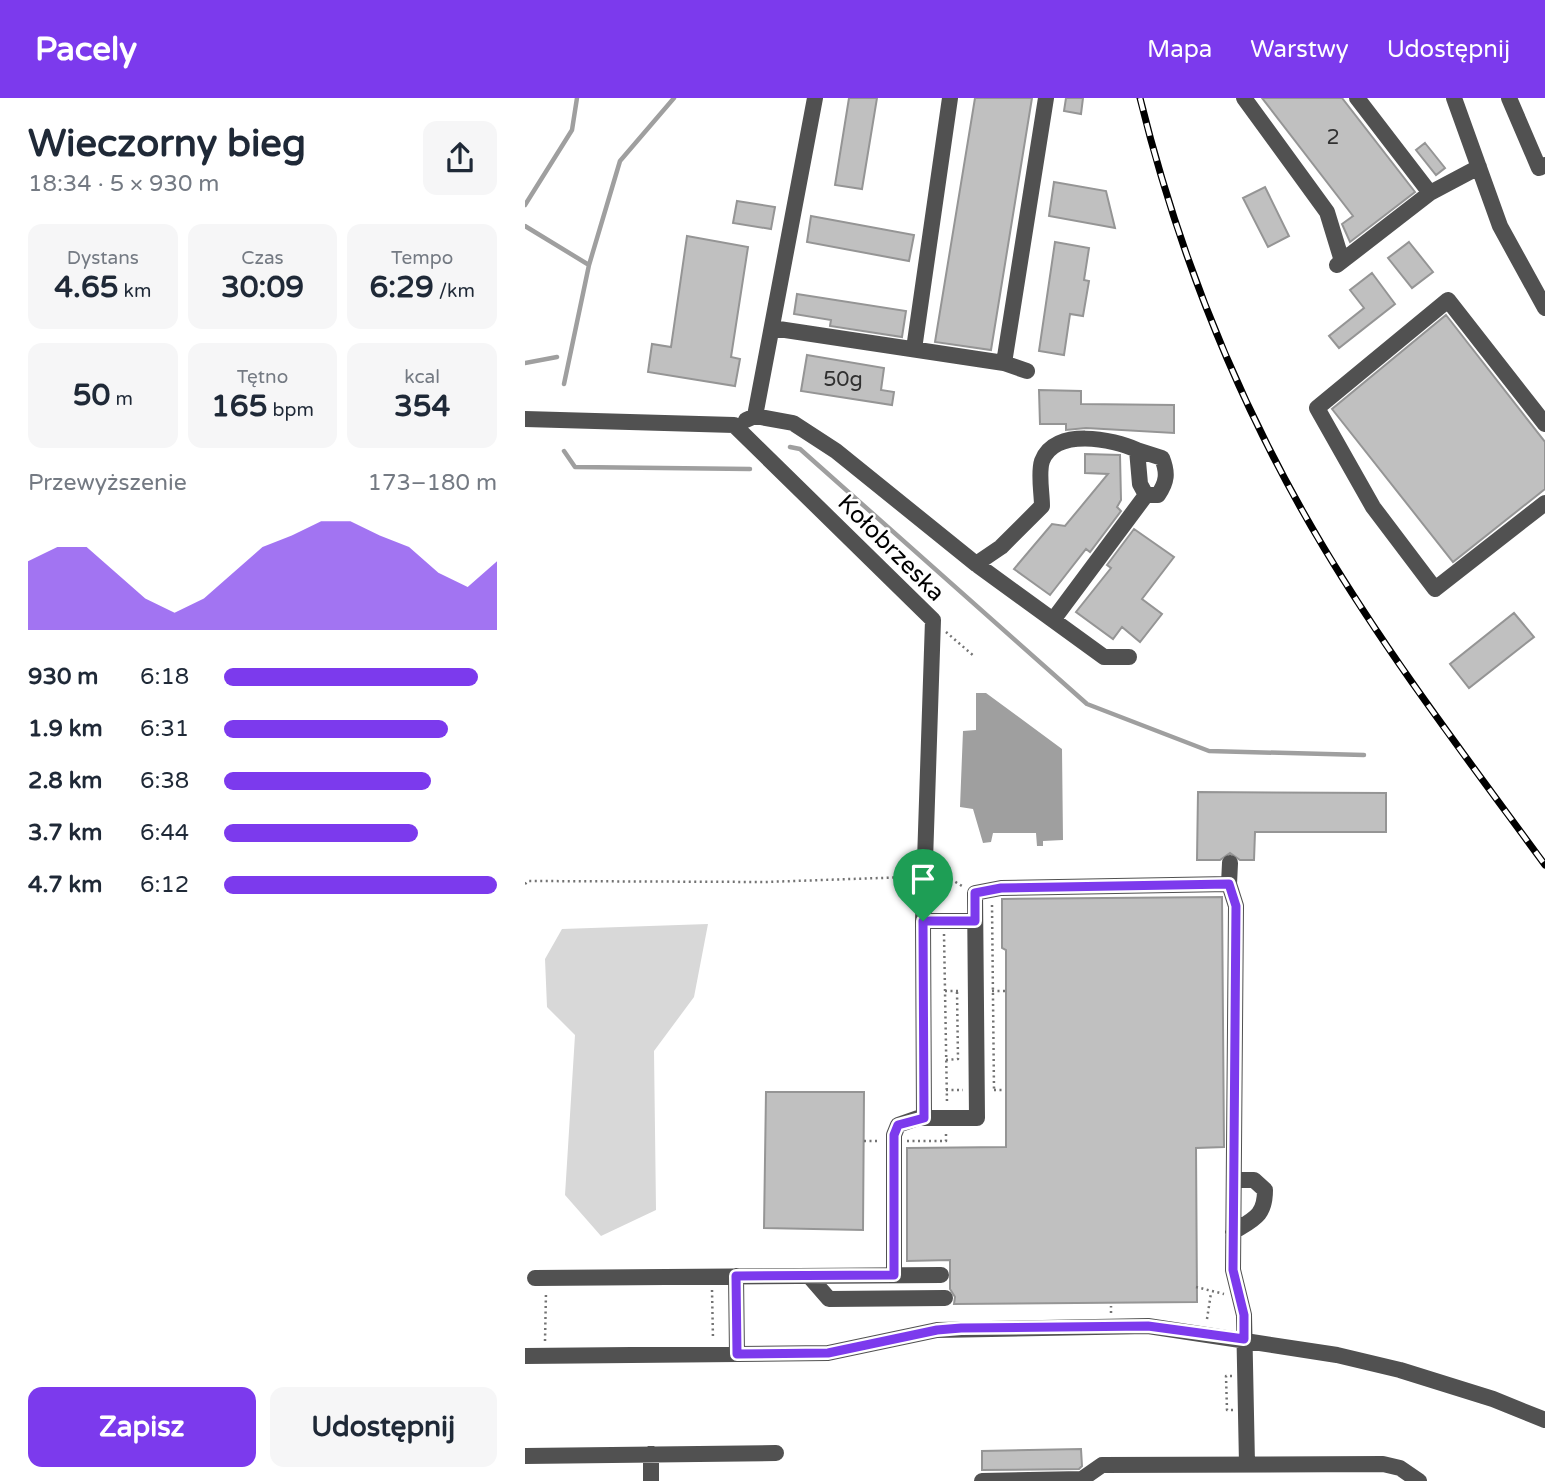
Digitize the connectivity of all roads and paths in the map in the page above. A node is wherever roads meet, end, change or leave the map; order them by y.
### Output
1 (815, 98) edge
2 (950, 98) edge
3 (1046, 98) edge
4 (1244, 98) edge
5 (1357, 98) edge
6 (1454, 98) edge
7 (1509, 98) edge
8 (1545, 165) edge
9 (1479, 167) junction
10 (1430, 193) junction
11 (1545, 308) edge
12 (772, 328) junction
13 (914, 349) junction
14 (1004, 362) junction
15 (1027, 371) dead end
16 (755, 416) junction
17 (525, 419) edge
18 (1545, 424) edge
19 (734, 425) junction
20 (1137, 450) junction
21 (1146, 495) junction
22 (1545, 503) edge
23 (976, 564) junction
24 (933, 620) junction
25 (1053, 620) junction
26 (975, 657) dead end
27 (1129, 657) dead end
28 (1230, 863) dead end
29 (924, 877) junction
30 (525, 884) edge
31 (1229, 884) junction
32 (968, 889) dead end
33 (992, 905) dead end
34 (923, 921) junction
35 (975, 921) junction
36 (944, 926) dead end
37 (945, 991) junction
38 (981, 991) dead end
39 (1006, 991) dead end
40 (993, 992) junction
41 (946, 1060) junction
42 (946, 1090) junction
43 (970, 1090) dead end
44 (986, 1090) dead end
45 (993, 1090) junction
46 (1005, 1090) dead end
47 (947, 1113) dead end
48 (924, 1118) junction
49 (947, 1127) dead end
50 (864, 1141) dead end
51 (886, 1141) dead end
52 (902, 1142) dead end
53 (1234, 1180) junction
54 (1233, 1232) junction
55 (894, 1275) junction
56 (941, 1275) dead end
57 (736, 1276) junction
58 (809, 1276) junction
59 (540, 1281) joint
60 (712, 1283) dead end
61 (1196, 1287) dead end
62 (1211, 1293) junction
63 (1230, 1295) dead end
64 (946, 1298) dead end
65 (1206, 1326) dead end
66 (1244, 1339) junction
67 (711, 1342) dead end
68 (545, 1348) dead end
69 (737, 1354) junction
70 (525, 1356) edge
71 (1232, 1376) dead end
72 (1236, 1410) dead end
73 (1545, 1420) edge
74 (776, 1453) dead end
75 (651, 1454) junction
76 (525, 1456) edge
77 (1247, 1464) junction
78 (651, 1481) edge
79 (982, 1481) edge
80 (1419, 1481) edge

1 - 12 street
2 - 13 street
3 - 14 street
4 - 10 street
5 - 10 street
6 - 9 street
7 - 8 street
9 - 10 street
9 - 11 street
12 - 13 street
12 - 16 street
13 - 14 street
14 - 15 street
16 - 19 street
16 - 23 street
17 - 19 street
18 - 22 street
19 - 24 street, Kołobrzeska
20 - 21 street
20 - 21 street
20 - 23 street
21 - 25 street
23 - 25 street
24 - 26 path
24 - 29 street, Kołobrzeska
25 - 27 street
28 - 31 street
29 - 30 path
29 - 32 path
29 - 34 street, Kołobrzeska
31 - 35 street
31 - 53 street
33 - 40 path
34 - 35 street
34 - 48 street, Kołobrzeska
35 - 48 street
36 - 37 path
37 - 41 path
37 - 41 path
38 - 40 path
39 - 40 path
40 - 45 path
41 - 42 path
42 - 43 path
42 - 47 path
44 - 45 path
45 - 46 path
48 - 55 street
49 - 52 path
50 - 51 path
53 - 54 street
53 - 54 street
54 - 66 street
55 - 56 street
55 - 58 street
57 - 58 street
57 - 59 street
57 - 69 street
58 - 64 street
59 - 68 path
60 - 67 path
61 - 62 path
62 - 63 path
62 - 65 path
66 - 69 street
66 - 73 street
66 - 77 street
69 - 70 street
71 - 72 path
74 - 75 street
75 - 76 street
75 - 78 street
77 - 79 street
77 - 80 street

